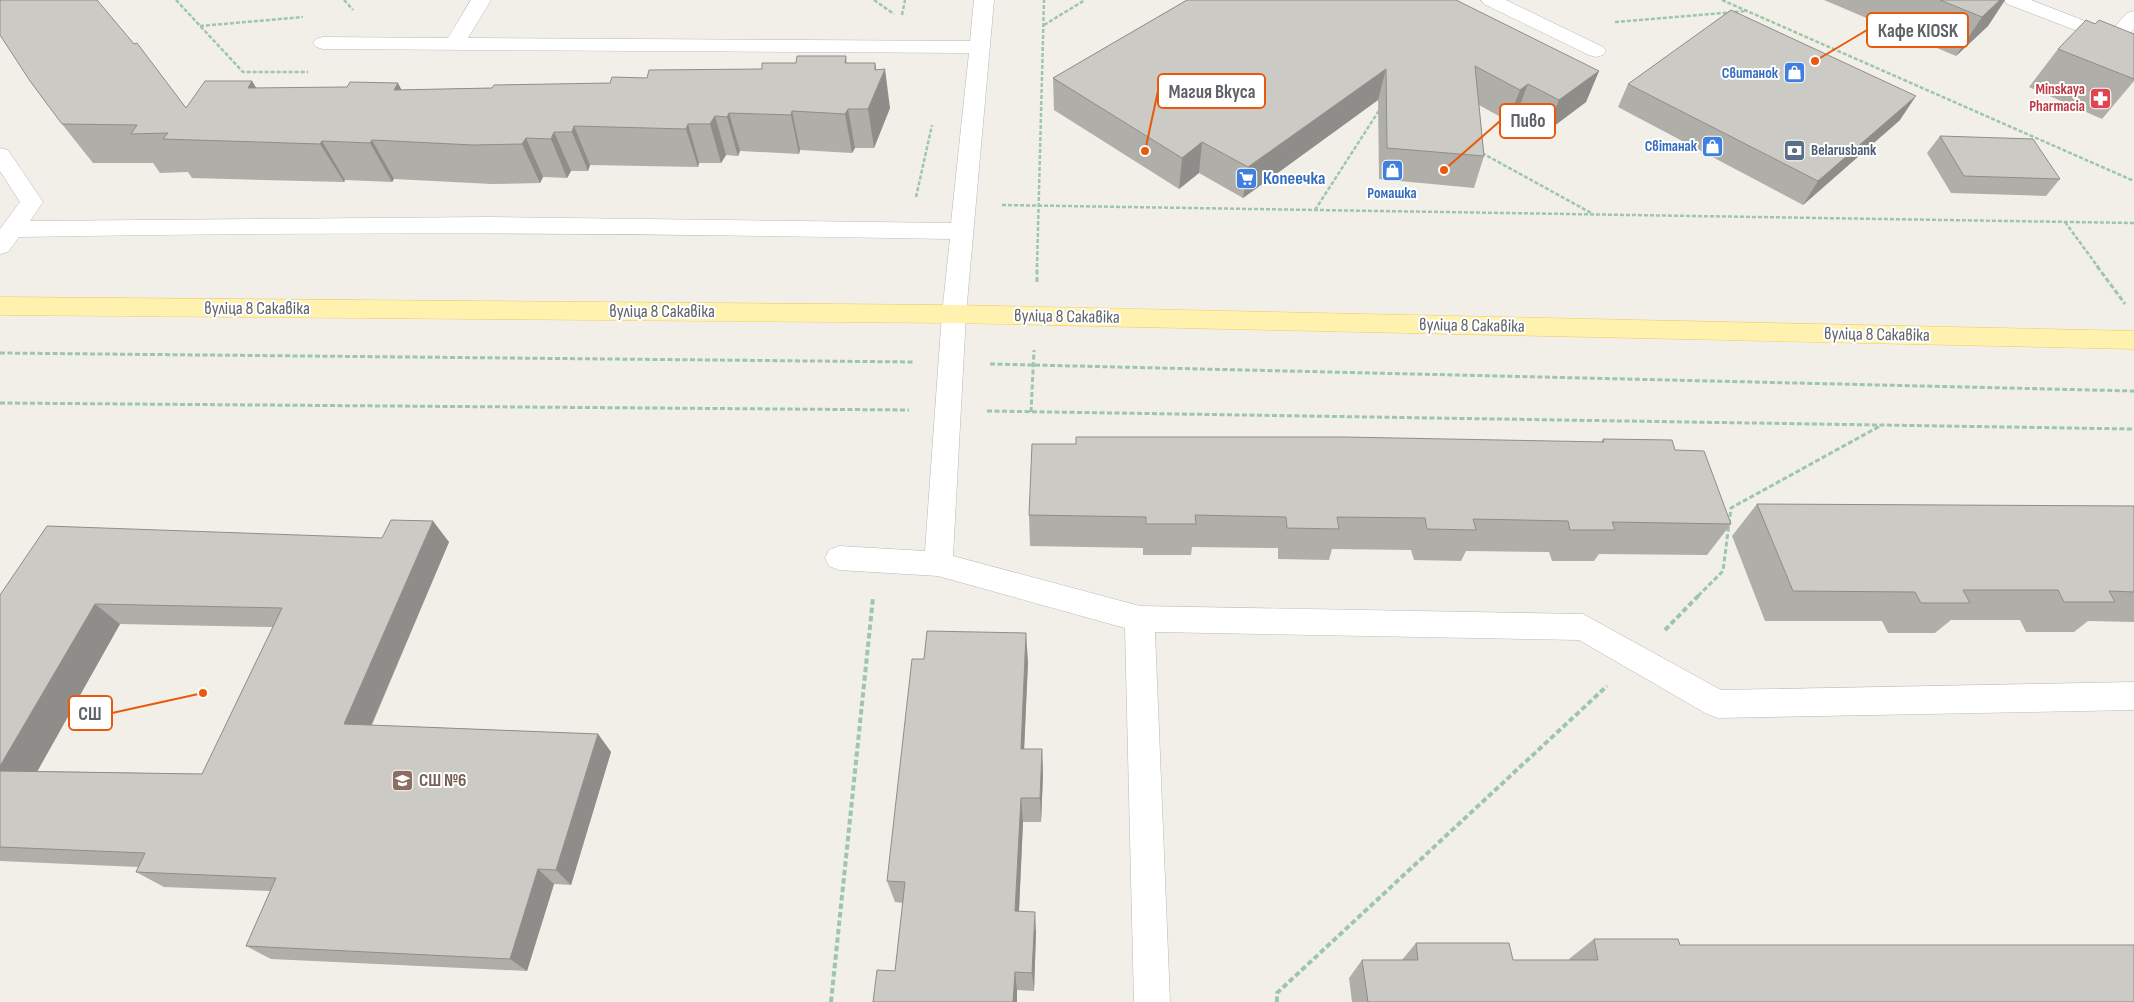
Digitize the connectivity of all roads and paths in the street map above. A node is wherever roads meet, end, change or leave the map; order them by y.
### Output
1 (344, 0) edge
2 (481, 0) edge
3 (905, 0) edge
4 (984, 0) edge
5 (1044, 0) edge
6 (1085, 0) edge
7 (1490, 0) edge
8 (1722, 0) edge
9 (2014, 0) edge
10 (345, 13) dead end
11 (306, 16) dead end
12 (2134, 17) edge
13 (901, 18) dead end
14 (1044, 25) junction
15 (200, 26) dead end
16 (323, 43) dead end
17 (455, 44) junction
18 (980, 47) junction
19 (1596, 51) dead end
20 (1380, 108) edge
21 (1481, 152) edge
22 (0, 156) edge
23 (2134, 181) edge
24 (965, 205) junction
25 (1040, 206) junction
26 (1315, 210) junction
27 (1594, 214) junction
28 (2064, 222) junction
29 (2134, 223) edge
30 (962, 231) junction
31 (6, 237) edge
32 (0, 306) edge
33 (2128, 308) dead end
34 (954, 314) junction
35 (2134, 340) edge
36 (0, 354) edge
37 (951, 363) junction
38 (2134, 391) edge
39 (0, 403) edge
40 (948, 411) junction
41 (1881, 425) junction
42 (2134, 429) edge
43 (839, 558) dead end
44 (877, 560) junction
45 (938, 564) junction
46 (1140, 619) junction
47 (1637, 658) junction
48 (2134, 696) edge
49 (831, 1002) edge
50 (1152, 1002) edge
51 (1277, 1002) edge

1 - 10 path
2 - 17 street
3 - 13 path
4 - 18 street
5 - 14 path
6 - 14 path
7 - 19 street
8 - 23 path
9 - 12 street
11 - 15 path
14 - 25 path
16 - 17 street
17 - 18 street
18 - 24 street
20 - 26 path
21 - 27 path
22 - 31 street
24 - 25 path
24 - 30 street
25 - 26 path
26 - 27 path
27 - 28 path
28 - 29 path
28 - 33 path
30 - 31 street
30 - 34 street
32 - 34 main road, вуліца 8 Сакавіка
34 - 35 main road, вуліца 8 Сакавіка
34 - 37 street
36 - 37 path
37 - 38 path
37 - 40 street
39 - 40 path
40 - 41 path
40 - 45 street
41 - 42 path
41 - 47 path
43 - 44 street
44 - 45 street
44 - 49 path
45 - 46 street
46 - 47 street
46 - 50 street
47 - 48 street
47 - 51 path

